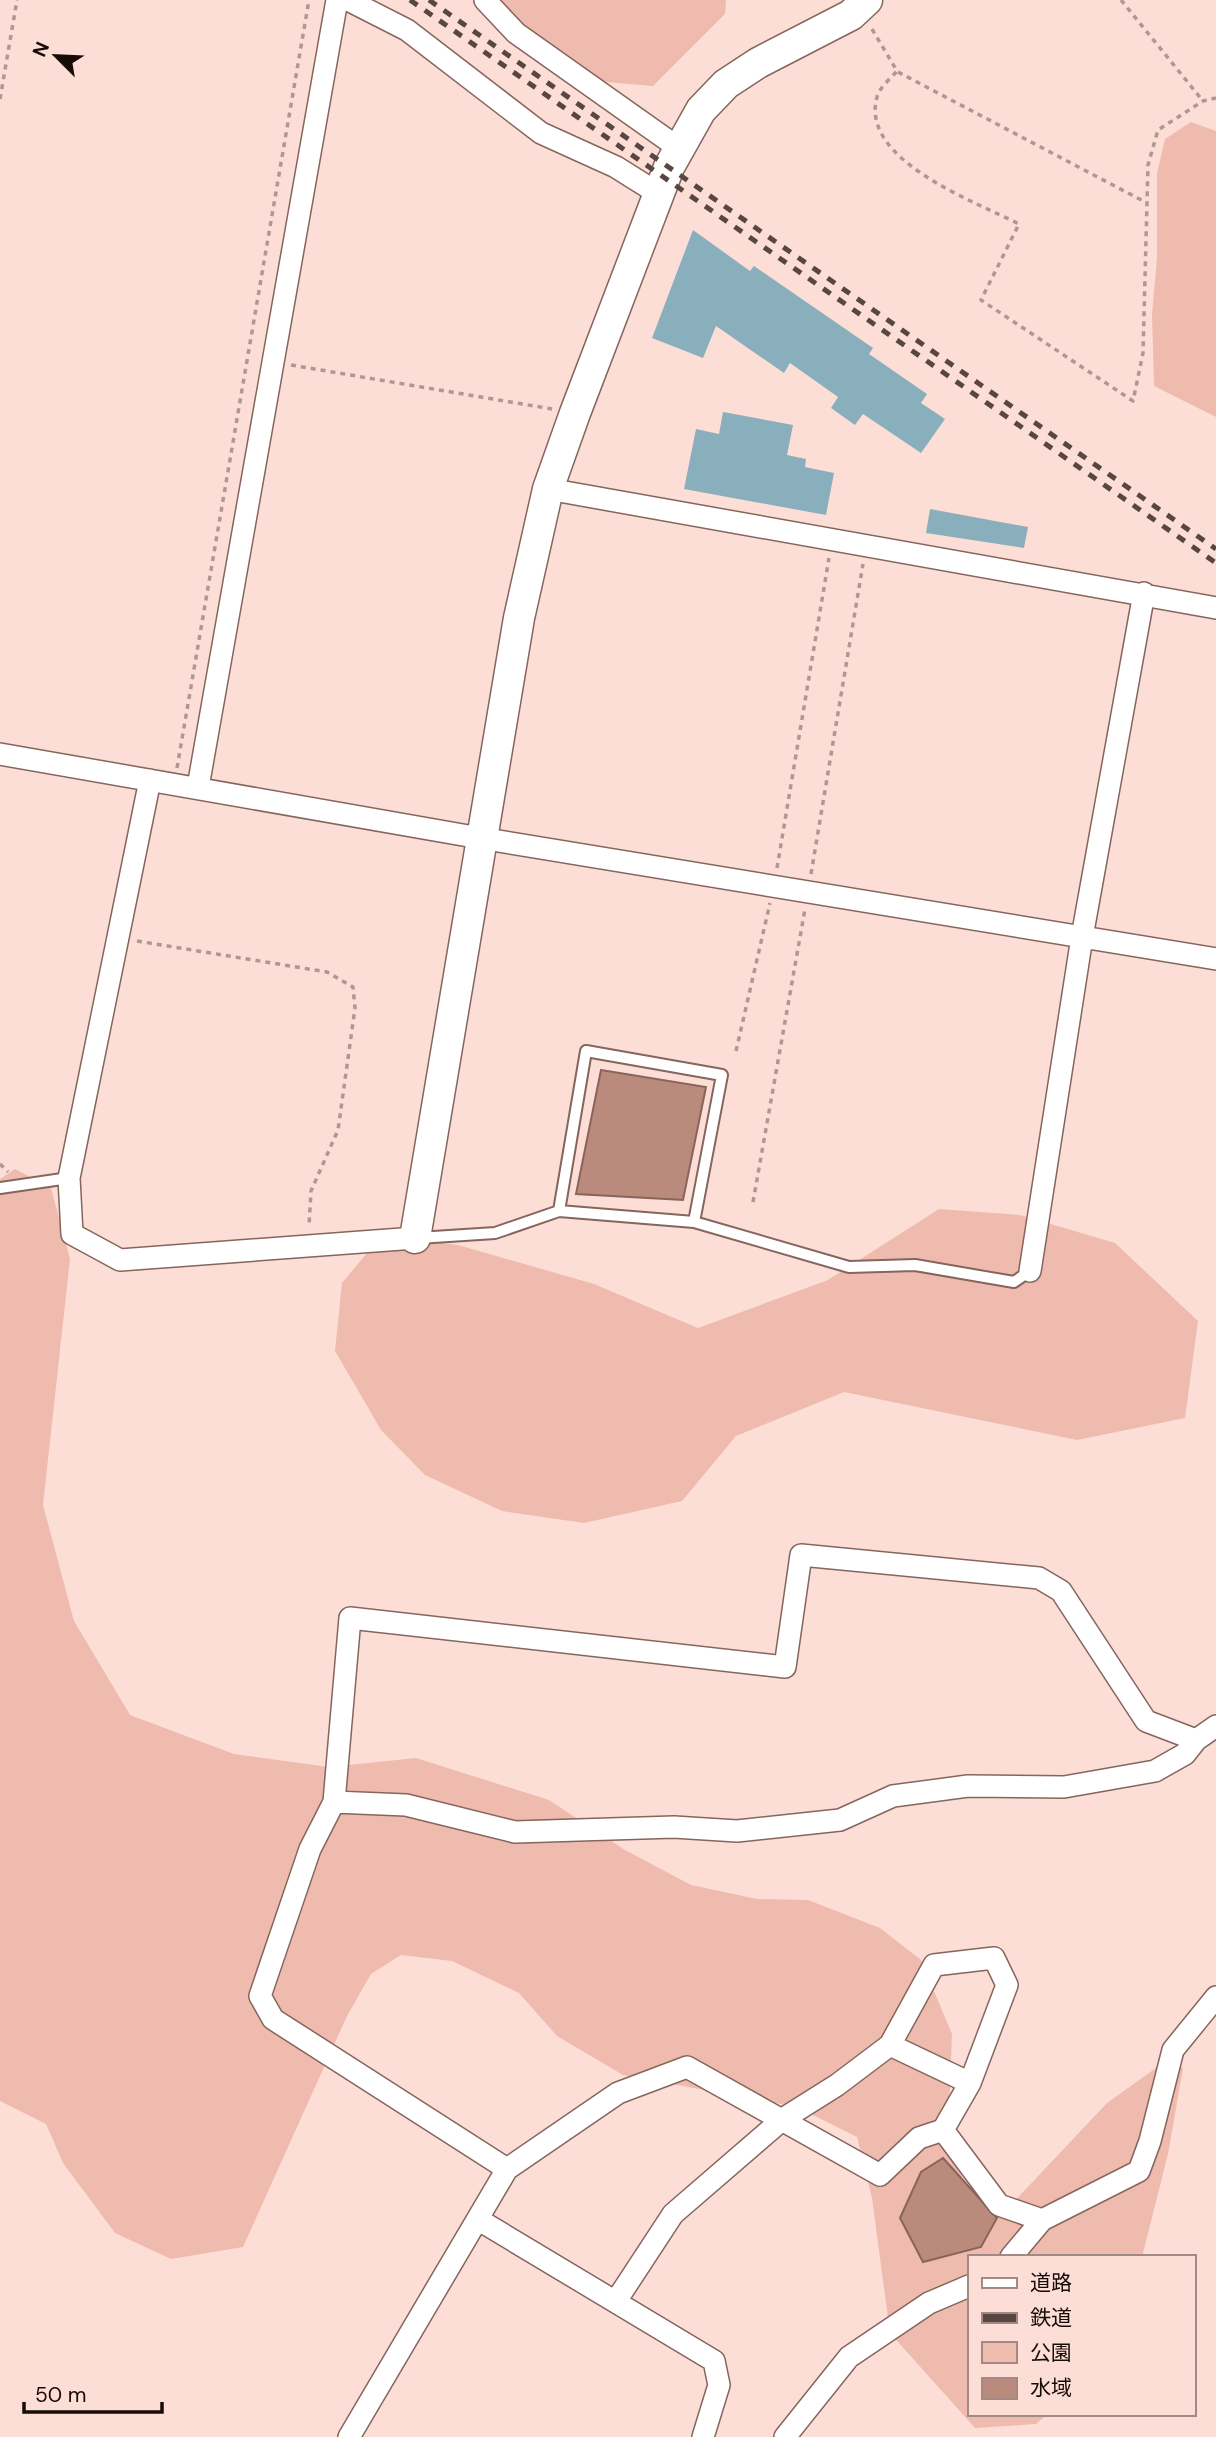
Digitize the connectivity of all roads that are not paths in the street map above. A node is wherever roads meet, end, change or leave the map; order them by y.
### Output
1 (337, 0) edge
2 (348, 0) edge
3 (485, 0) edge
4 (857, 6) edge
5 (680, 149) junction
6 (659, 194) junction
7 (548, 489) junction
8 (1144, 593) junction
9 (1216, 608) edge
10 (0, 754) edge
11 (149, 780) junction
12 (198, 787) junction
13 (480, 838) junction
14 (1082, 937) junction
15 (1216, 959) edge
16 (69, 1178) junction
17 (0, 1188) edge
18 (559, 1211) junction
19 (694, 1222) junction
20 (415, 1238) junction
21 (1030, 1271) joint
22 (1216, 1727) edge
23 (1196, 1740) junction
24 (334, 1802) junction
25 (1216, 1997) edge
26 (890, 2045) junction
27 (970, 2083) junction
28 (783, 2119) junction
29 (943, 2130) junction
30 (507, 2169) junction
31 (479, 2220) junction
32 (1042, 2220) junction
33 (1013, 2255) edge
34 (968, 2286) edge
35 (616, 2301) junction
36 (349, 2437) edge
37 (703, 2437) edge
38 (785, 2437) edge

1 - 12 street
2 - 6 street
3 - 5 street
4 - 5 street
5 - 6 street
6 - 7 street
7 - 8 street
7 - 13 street
8 - 9 street
8 - 14 street
10 - 11 street
11 - 12 street
11 - 16 street
12 - 13 street
13 - 14 street
13 - 20 street
14 - 15 street
14 - 21 street
16 - 17 lane
16 - 20 street
18 - 19 lane
18 - 19 lane
18 - 20 lane
19 - 21 lane
22 - 23 street
23 - 24 street
23 - 24 street
24 - 30 street
25 - 32 street
26 - 27 street
26 - 27 street
26 - 28 street
27 - 29 street
28 - 29 street
28 - 30 street
28 - 35 street
29 - 32 street
30 - 31 street
31 - 35 street
31 - 36 street
32 - 33 street
34 - 38 street
35 - 37 street

